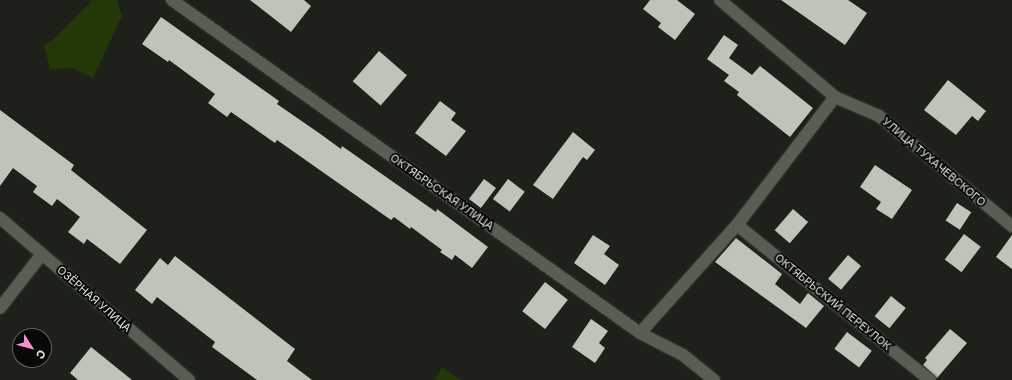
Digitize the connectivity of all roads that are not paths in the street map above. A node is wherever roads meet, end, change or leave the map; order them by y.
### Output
1 (172, 0) edge
2 (720, 0) edge
3 (835, 97) junction
4 (0, 218) edge
5 (737, 225) junction
6 (1012, 226) edge
7 (42, 254) junction
8 (0, 308) edge
9 (640, 333) junction
10 (189, 380) edge
11 (714, 380) edge
12 (930, 380) edge

1 - 9 street, ОКТЯБРЬСКАЯ УЛИЦА
2 - 3 street, УЛИЦА ТУХАЧЕВСКОГО
3 - 5 street
3 - 6 street, УЛИЦА ТУХАЧЕВСКОГО
4 - 7 street, ОЗЁРНАЯ УЛИЦА
5 - 9 street
5 - 12 street, ОКТЯБРЬСКИЙ ПЕРЕУЛОК
7 - 8 street
7 - 10 street, ОЗЁРНАЯ УЛИЦА
9 - 11 street, ОКТЯБРЬСКАЯ УЛИЦА

